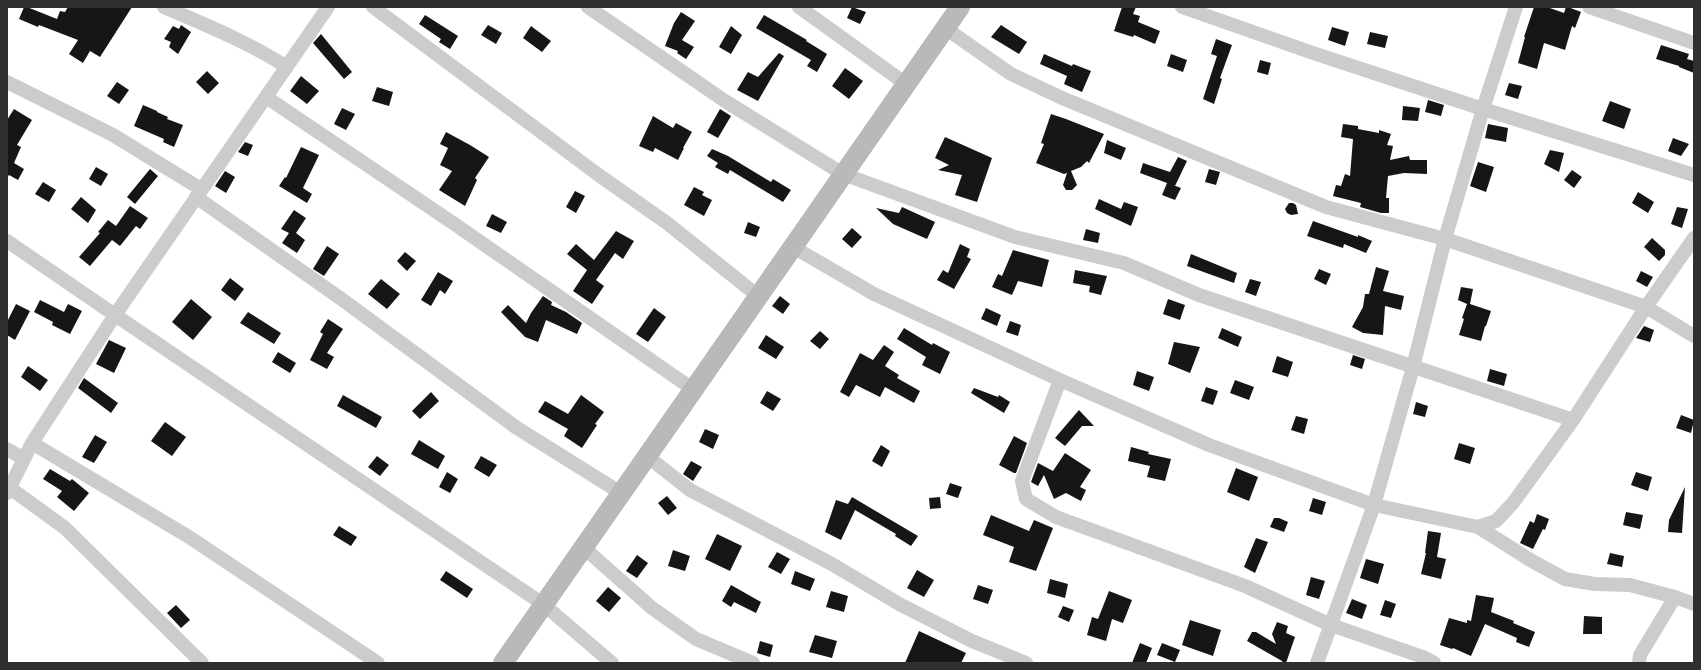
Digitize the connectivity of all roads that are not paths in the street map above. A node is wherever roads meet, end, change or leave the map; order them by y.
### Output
1 (164, 7) edge
2 (328, 7) edge
3 (373, 7) edge
4 (588, 7) edge
5 (799, 7) edge
6 (960, 7) edge
7 (1182, 7) edge
8 (1516, 7) edge
9 (1589, 7) edge
10 (945, 28) junction
11 (1694, 43) edge
12 (287, 67) junction
13 (7, 82) edge
14 (906, 84) junction
15 (266, 97) junction
16 (1483, 109) junction
17 (843, 174) junction
18 (1694, 175) edge
19 (198, 193) junction
20 (1694, 238) edge
21 (1445, 240) junction
22 (7, 241) edge
23 (792, 247) junction
24 (758, 296) junction
25 (1646, 307) junction
26 (115, 315) junction
27 (1694, 336) edge
28 (1413, 367) junction
29 (1060, 380) junction
30 (694, 390) junction
31 (1573, 420) junction
32 (32, 443) junction
33 (7, 448) edge
34 (647, 456) junction
35 (24, 459) junction
36 (8, 491) edge
37 (620, 493) junction
38 (1374, 505) junction
39 (1478, 527) junction
40 (583, 547) junction
41 (1675, 596) junction
42 (544, 604) junction
43 (1694, 604) edge
44 (1331, 625) junction
45 (202, 663) edge
46 (378, 663) edge
47 (503, 663) edge
48 (612, 663) edge
49 (753, 663) edge
50 (1026, 663) edge
51 (1317, 663) edge
52 (1434, 663) edge
53 (1639, 663) edge

1 - 12 street
2 - 12 street
3 - 24 street
4 - 17 street
5 - 14 street
6 - 10 street
7 - 16 street
8 - 16 street
9 - 11 street
10 - 14 street
10 - 21 street
12 - 15 street
13 - 19 street
14 - 17 street
15 - 19 street
15 - 30 street
16 - 18 street
16 - 21 street
17 - 23 street
17 - 28 street
19 - 26 street
19 - 37 street
20 - 25 street
21 - 25 street
21 - 28 street
22 - 26 street
23 - 24 street
23 - 29 street
24 - 30 street
25 - 27 street
25 - 31 street
26 - 32 street
26 - 42 street
28 - 31 street
28 - 38 street
29 - 38 street
29 - 44 street
30 - 34 street
31 - 39 street
32 - 35 street
32 - 46 street
33 - 35 street
34 - 37 street
34 - 50 street
35 - 36 street
36 - 45 street
37 - 40 street
38 - 39 street
38 - 44 street
39 - 41 street
40 - 42 street
40 - 49 street
41 - 43 street
41 - 53 street
42 - 47 street
42 - 48 street
44 - 51 street
44 - 52 street

